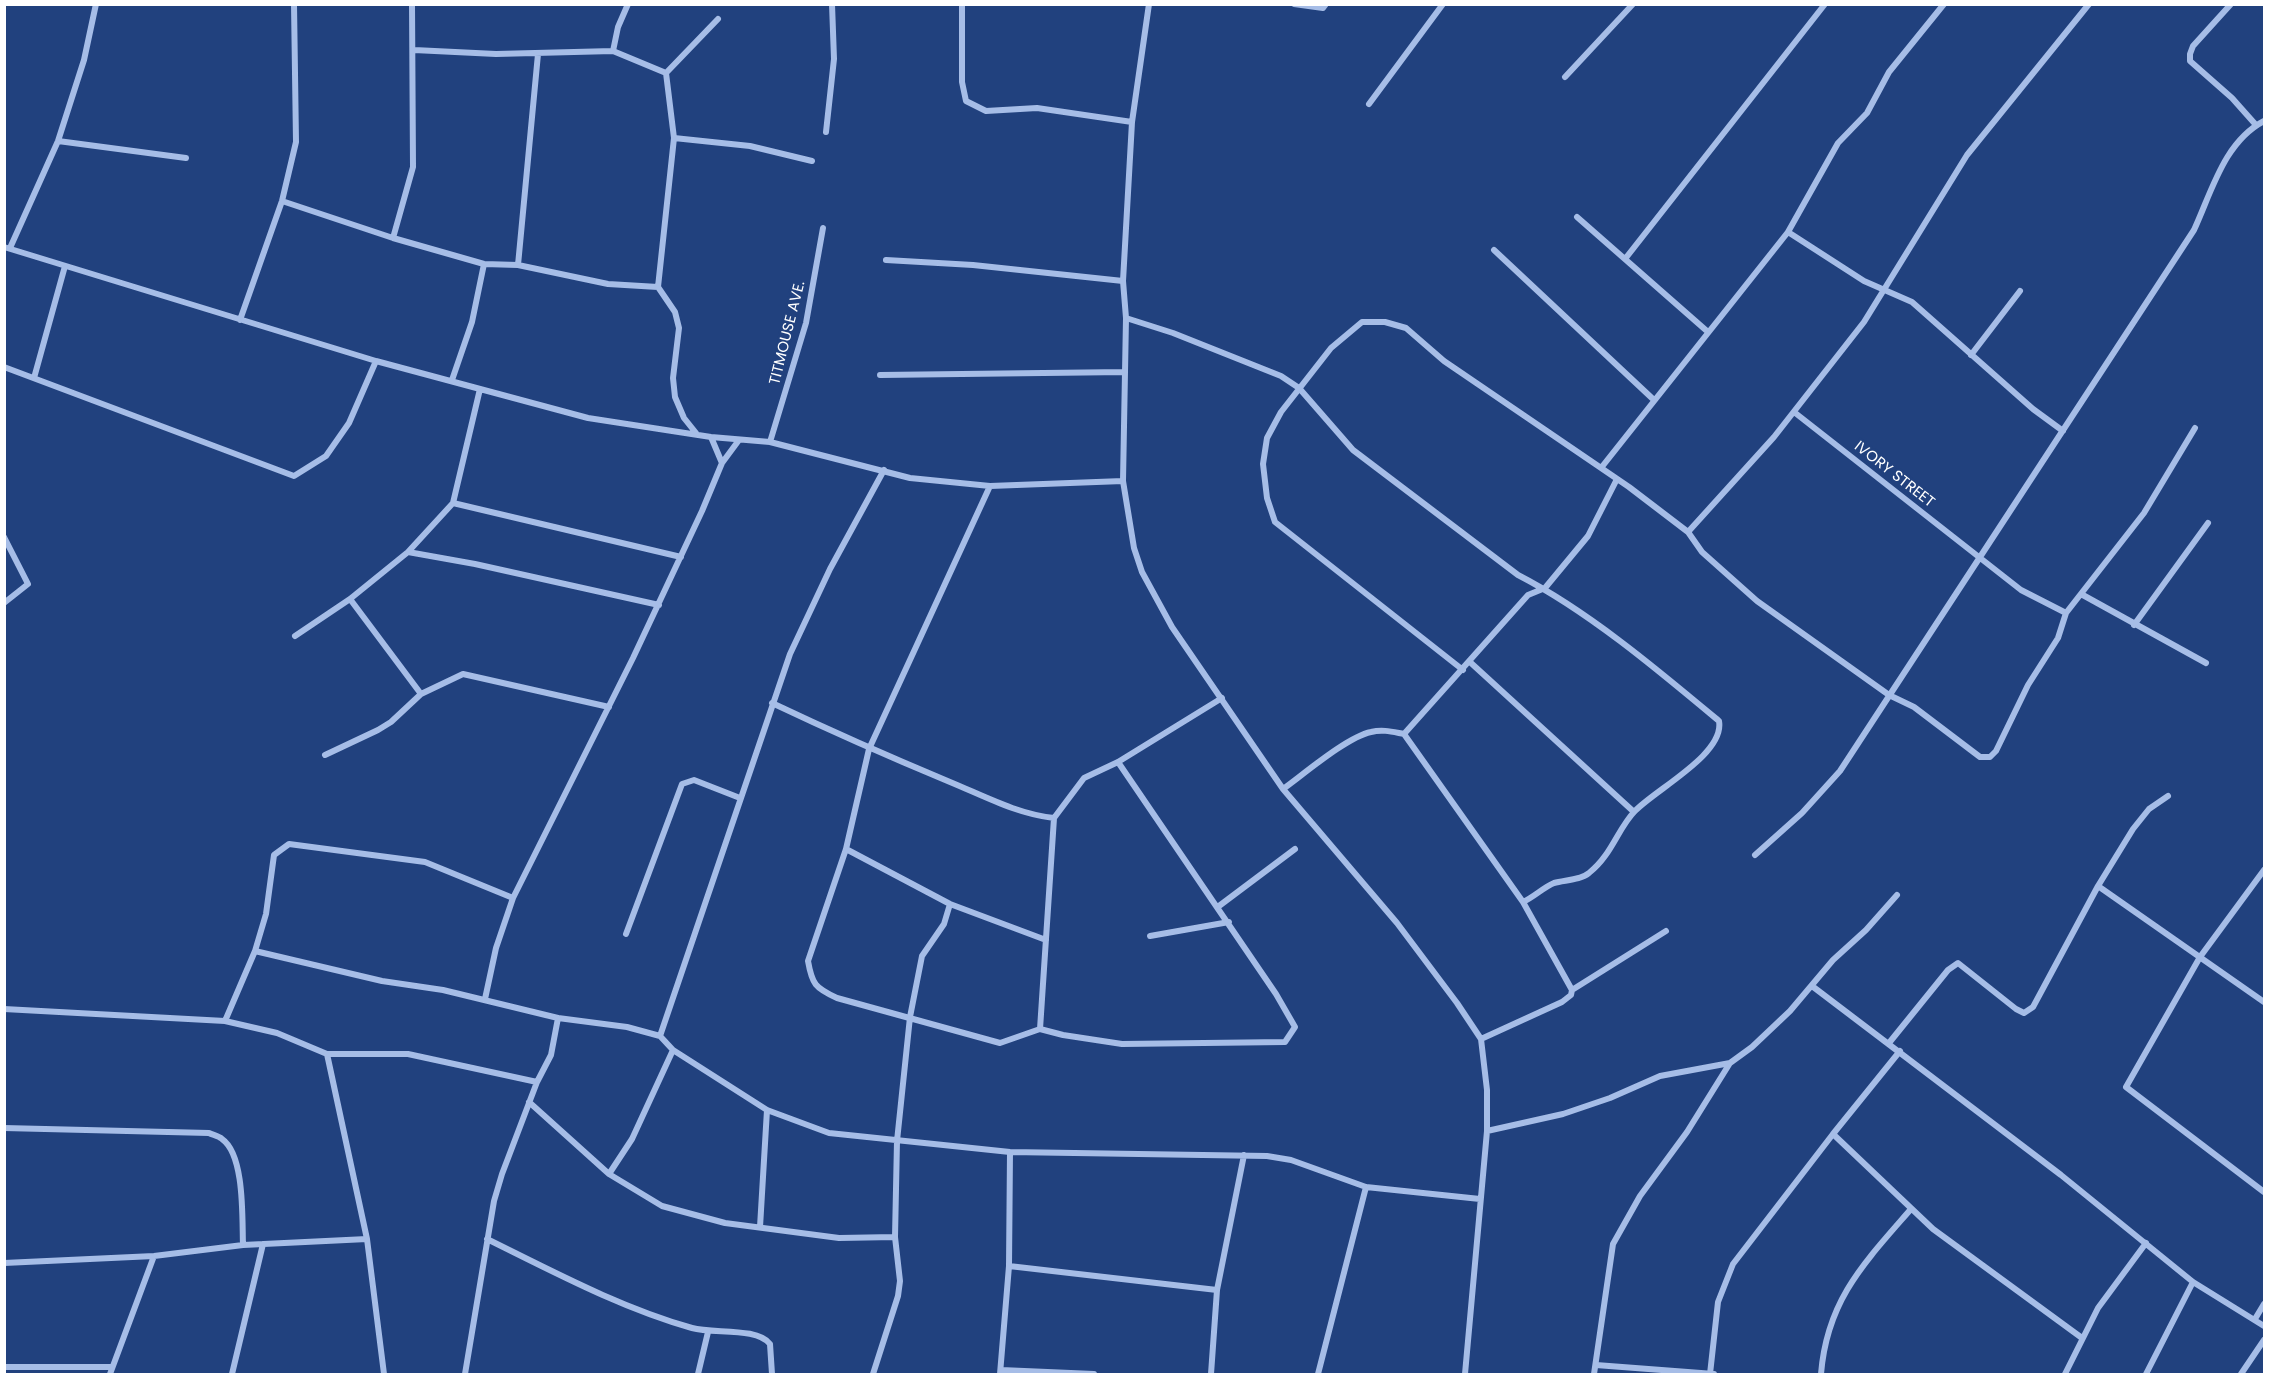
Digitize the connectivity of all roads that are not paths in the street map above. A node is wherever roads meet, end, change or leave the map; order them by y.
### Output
1 (96, 4) edge
2 (294, 4) edge
3 (412, 4) edge
4 (628, 4) edge
5 (832, 4) edge
6 (962, 4) edge
7 (1149, 4) edge
8 (1294, 4) edge
9 (1326, 4) edge
10 (1443, 4) edge
11 (1633, 4) edge
12 (1826, 4) edge
13 (1944, 4) edge
14 (2089, 4) edge
15 (2231, 4) edge
16 (718, 19) dead end
17 (414, 50) junction
18 (613, 51) junction
19 (538, 54) junction
20 (666, 74) junction
21 (1565, 77) dead end
22 (1369, 104) dead end
23 (2265, 121) edge
24 (1132, 122) junction
25 (2256, 125) junction
26 (826, 132) dead end
27 (674, 138) junction
28 (58, 141) junction
29 (186, 158) dead end
30 (812, 161) dead end
31 (282, 201) junction
32 (1577, 218) dead end
33 (823, 228) dead end
34 (1788, 232) junction
35 (393, 238) junction
36 (7, 248) edge
37 (1494, 250) dead end
38 (1624, 259) junction
39 (886, 260) dead end
40 (484, 264) junction
41 (518, 265) junction
42 (65, 266) junction
43 (1123, 281) junction
44 (658, 287) junction
45 (1883, 290) junction
46 (2020, 291) dead end
47 (1126, 318) junction
48 (240, 320) junction
49 (1708, 332) junction
50 (1971, 355) junction
51 (376, 361) junction
52 (4, 367) edge
53 (1125, 372) junction
54 (880, 375) dead end
55 (34, 378) junction
56 (452, 380) junction
57 (1299, 388) junction
58 (480, 389) junction
59 (1654, 400) junction
60 (1794, 412) junction
61 (2195, 428) dead end
62 (2063, 431) junction
63 (696, 433) junction
64 (711, 437) junction
65 (739, 440) junction
66 (770, 442) junction
67 (722, 463) junction
68 (1601, 468) junction
69 (884, 470) junction
70 (1617, 479) junction
71 (1123, 481) junction
72 (990, 486) junction
73 (453, 503) junction
74 (2208, 523) dead end
75 (1688, 532) junction
76 (4, 537) edge
77 (408, 552) junction
78 (681, 557) junction
79 (1980, 558) junction
80 (1545, 588) junction
81 (2081, 594) junction
82 (350, 599) junction
83 (4, 603) edge
84 (659, 605) junction
85 (2066, 613) junction
86 (2134, 625) junction
87 (295, 636) dead end
88 (1471, 663) junction
89 (2206, 663) dead end
90 (1463, 670) junction
91 (421, 694) junction
92 (1889, 695) junction
93 (1222, 698) junction
94 (772, 703) junction
95 (609, 707) junction
96 (1404, 734) junction
97 (869, 749) junction
98 (325, 755) dead end
99 (1118, 762) junction
100 (1283, 789) junction
101 (2168, 796) dead end
102 (740, 798) junction
103 (1634, 812) junction
104 (1054, 818) junction
105 (846, 849) junction
106 (1295, 849) dead end
107 (1755, 855) dead end
108 (2264, 871) edge
109 (2098, 886) junction
110 (1897, 895) dead end
111 (513, 898) junction
112 (1523, 902) junction
113 (950, 904) junction
114 (1219, 906) junction
115 (1229, 922) junction
116 (1666, 931) dead end
117 (626, 934) dead end
118 (1150, 936) dead end
119 (1046, 940) junction
120 (255, 951) junction
121 (2200, 957) junction
122 (1812, 986) junction
123 (1572, 990) junction
124 (485, 999) junction
125 (2265, 1002) edge
126 (4, 1009) edge
127 (910, 1017) junction
128 (558, 1018) junction
129 (225, 1021) junction
130 (1040, 1029) junction
131 (660, 1036) junction
132 (1481, 1039) junction
133 (1889, 1043) junction
134 (673, 1050) junction
135 (1899, 1051) junction
136 (327, 1054) junction
137 (1730, 1063) junction
138 (537, 1082) junction
139 (529, 1102) junction
140 (767, 1110) junction
141 (4, 1128) edge
142 (1487, 1131) junction
143 (1833, 1134) junction
144 (897, 1141) junction
145 (1010, 1152) junction
146 (1245, 1155) junction
147 (609, 1174) junction
148 (1366, 1187) junction
149 (2265, 1192) edge
150 (1480, 1199) junction
151 (1911, 1209) junction
152 (760, 1227) junction
153 (895, 1237) junction
154 (367, 1239) junction
155 (487, 1239) junction
156 (2146, 1243) junction
157 (263, 1244) junction
158 (243, 1245) junction
159 (154, 1256) junction
160 (4, 1263) edge
161 (1009, 1266) junction
162 (2193, 1282) junction
163 (1217, 1290) junction
164 (2265, 1304) edge
165 (2255, 1319) junction
166 (2265, 1326) edge
167 (708, 1332) junction
168 (2082, 1338) junction
169 (2265, 1340) edge
170 (1596, 1365) junction
171 (4, 1367) edge
172 (112, 1367) junction
173 (1000, 1372) edge
174 (110, 1374) edge
175 (232, 1374) edge
176 (384, 1374) edge
177 (467, 1374) edge
178 (698, 1374) edge
179 (772, 1374) edge
180 (873, 1374) edge
181 (1094, 1374) edge
182 (1210, 1374) edge
183 (1318, 1374) edge
184 (1465, 1374) edge
185 (1594, 1374) edge
186 (1710, 1374) edge
187 (1714, 1374) edge
188 (1821, 1374) edge
189 (2065, 1374) edge
190 (2146, 1374) edge
191 (2241, 1374) edge

1 - 28 street
2 - 31 street
3 - 17 street
4 - 18 street
5 - 26 street
6 - 24 street
7 - 24 street
8 - 9 street
10 - 22 street
11 - 21 street
12 - 38 street
13 - 34 street
14 - 45 street
15 - 25 street
16 - 20 street
17 - 19 street
17 - 35 street
18 - 19 street
18 - 20 street
19 - 41 street
20 - 27 street
23 - 25 street
24 - 43 street
25 - 62 street
27 - 30 street
27 - 44 street
28 - 29 street
28 - 36 street
31 - 35 street
31 - 48 street
32 - 38 street
33 - 66 street, TITMOUSE AVE.
34 - 45 street
34 - 49 street
35 - 40 street
36 - 42 street
37 - 59 street
38 - 49 street
39 - 43 street
40 - 41 street
40 - 56 street
41 - 44 street
42 - 48 street
42 - 55 street
43 - 47 street
44 - 63 street
45 - 50 street
45 - 60 street
46 - 50 street
47 - 53 street
47 - 57 street
48 - 51 street
49 - 59 street
50 - 62 street
51 - 55 street
51 - 56 street
52 - 55 street
53 - 54 street
53 - 71 street
56 - 58 street
57 - 68 street
57 - 80 street
57 - 90 street
58 - 63 street
58 - 73 street
59 - 68 street
60 - 75 street
60 - 79 street, IVORY STREET
61 - 81 street
62 - 79 street
63 - 64 street
64 - 65 street
64 - 67 street
65 - 66 street
65 - 67 street
66 - 69 street
67 - 78 street
68 - 70 street
69 - 72 street
69 - 94 street
70 - 75 street
70 - 80 street
71 - 72 street
71 - 93 street
72 - 97 street
73 - 77 street
73 - 78 street
74 - 86 street
75 - 92 street
76 - 83 street
77 - 82 street
77 - 84 street
78 - 84 street
79 - 85 street, IVORY STREET
79 - 92 street
80 - 88 street
80 - 103 street
81 - 85 street
81 - 86 street
82 - 87 street
82 - 91 street
84 - 95 street
85 - 92 street
86 - 89 street
88 - 90 street
88 - 103 street
90 - 96 street
91 - 95 street
91 - 98 street
92 - 107 street
93 - 99 street
93 - 100 street
94 - 97 street
94 - 102 street
95 - 111 street
96 - 100 street
96 - 112 street
97 - 104 street
97 - 105 street
99 - 104 street
99 - 114 street
100 - 132 street
101 - 109 street
102 - 117 street
102 - 131 street
103 - 112 street
104 - 119 street
105 - 113 street
105 - 127 street
106 - 114 street
108 - 121 street
109 - 121 street
109 - 133 street
110 - 122 street
111 - 120 street
111 - 124 street
112 - 123 street
113 - 119 street
113 - 127 street
114 - 115 street
115 - 118 street
115 - 130 street
116 - 123 street
119 - 130 street
120 - 124 street
120 - 129 street
121 - 125 street
121 - 149 street
122 - 133 street
122 - 137 street
123 - 132 street
124 - 128 street
126 - 129 street
127 - 130 street
127 - 144 street
128 - 131 street
128 - 138 street
129 - 136 street
131 - 134 street
132 - 142 street
133 - 135 street
134 - 140 street
134 - 147 street
135 - 143 street
135 - 156 street
136 - 138 street
136 - 154 street
137 - 142 street
137 - 170 street
138 - 139 street
139 - 147 street
139 - 155 street
140 - 144 street
140 - 152 street
141 - 158 street
142 - 150 street
143 - 151 street
143 - 186 street
144 - 145 street
144 - 153 street
145 - 146 street
145 - 161 street
146 - 148 street
146 - 163 street
147 - 152 street
148 - 150 street
148 - 183 street
150 - 184 street
151 - 168 street
151 - 188 street
152 - 153 street
153 - 180 street
154 - 157 street
154 - 176 street
155 - 167 street
155 - 177 street
156 - 162 street
156 - 168 street
157 - 158 street
157 - 175 street
158 - 159 street
159 - 160 street
159 - 172 street
161 - 163 street
161 - 173 street
162 - 165 street
162 - 190 street
163 - 182 street
164 - 165 street
165 - 166 street
167 - 178 street
167 - 179 street
168 - 189 street
169 - 191 street
170 - 185 street
170 - 186 street
171 - 172 street
172 - 174 street
173 - 181 street
186 - 187 street

